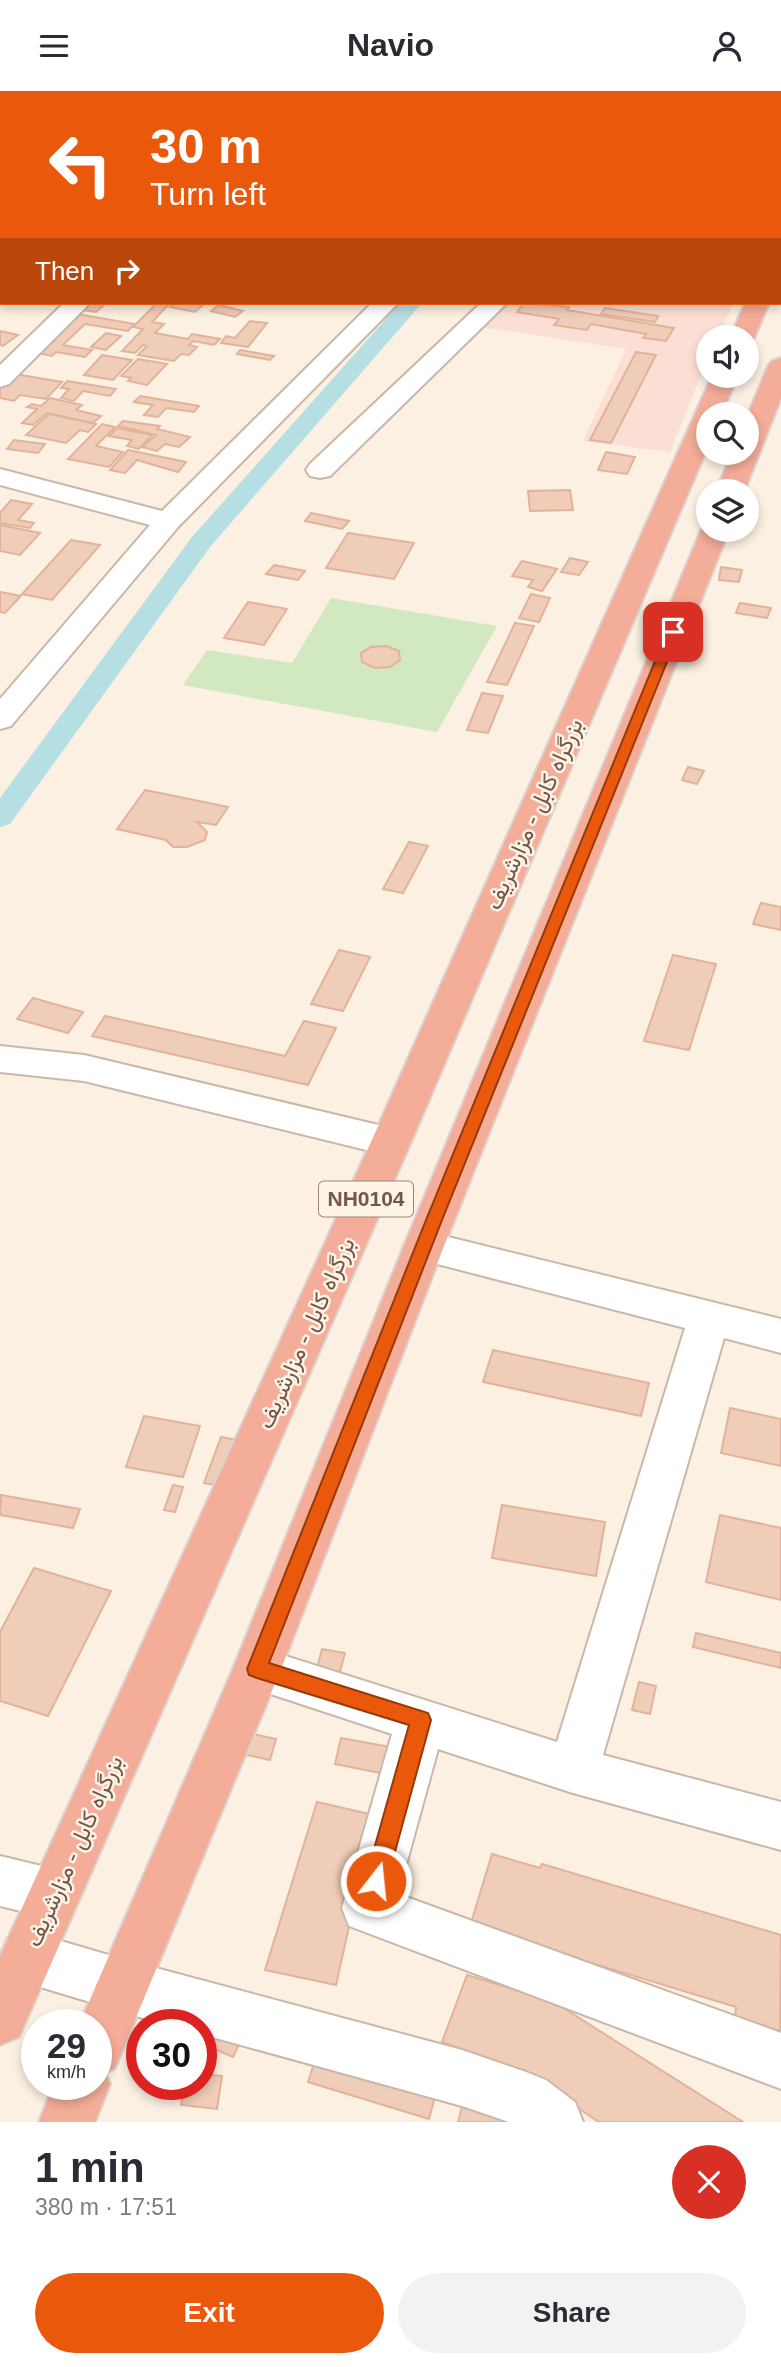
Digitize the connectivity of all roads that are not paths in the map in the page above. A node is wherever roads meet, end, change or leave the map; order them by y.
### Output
1 (76, 305) edge
2 (384, 305) edge
3 (493, 305) edge
4 (756, 305) edge
5 (748, 325) edge
6 (781, 366) edge
7 (0, 379) edge
8 (720, 388) edge
9 (759, 419) edge
10 (320, 470) dead end
11 (0, 477) edge
12 (168, 521) junction
13 (710, 542) edge
14 (0, 719) edge
15 (0, 1059) edge
16 (391, 1142) junction
17 (424, 1246) junction
18 (709, 1318) junction
19 (781, 1336) edge
20 (257, 1669) junction
21 (421, 1720) junction
22 (573, 1770) junction
23 (781, 1826) edge
24 (0, 1881) edge
25 (54, 1894) junction
26 (27, 1957) junction
27 (122, 1986) junction
28 (112, 2010) edge
29 (0, 2018) edge
30 (781, 2061) edge
31 (76, 2100) edge
32 (67, 2122) edge
33 (555, 2122) edge

1 - 7 street
2 - 12 street
3 - 10 street
4 - 5 highway
6 - 9 highway
8 - 16 highway, بزرگراه کابل - مزارشریف / NH0104
11 - 12 street
12 - 14 street
13 - 17 highway, NH0104
15 - 16 street
16 - 25 highway, بزرگراه کابل - مزارشریف / NH0104
17 - 18 street
17 - 20 highway, NH0104
18 - 19 street
18 - 22 street
20 - 21 street
20 - 27 highway, NH0104
21 - 22 street
21 - 30 street
22 - 23 street
24 - 25 street
25 - 26 highway, بزرگراه کابل - مزارشریف / NH0104
26 - 27 street
26 - 29 highway, بزرگراه کابل - مزارشریف / NH0104
27 - 28 highway, NH0104
27 - 33 street
31 - 32 highway

